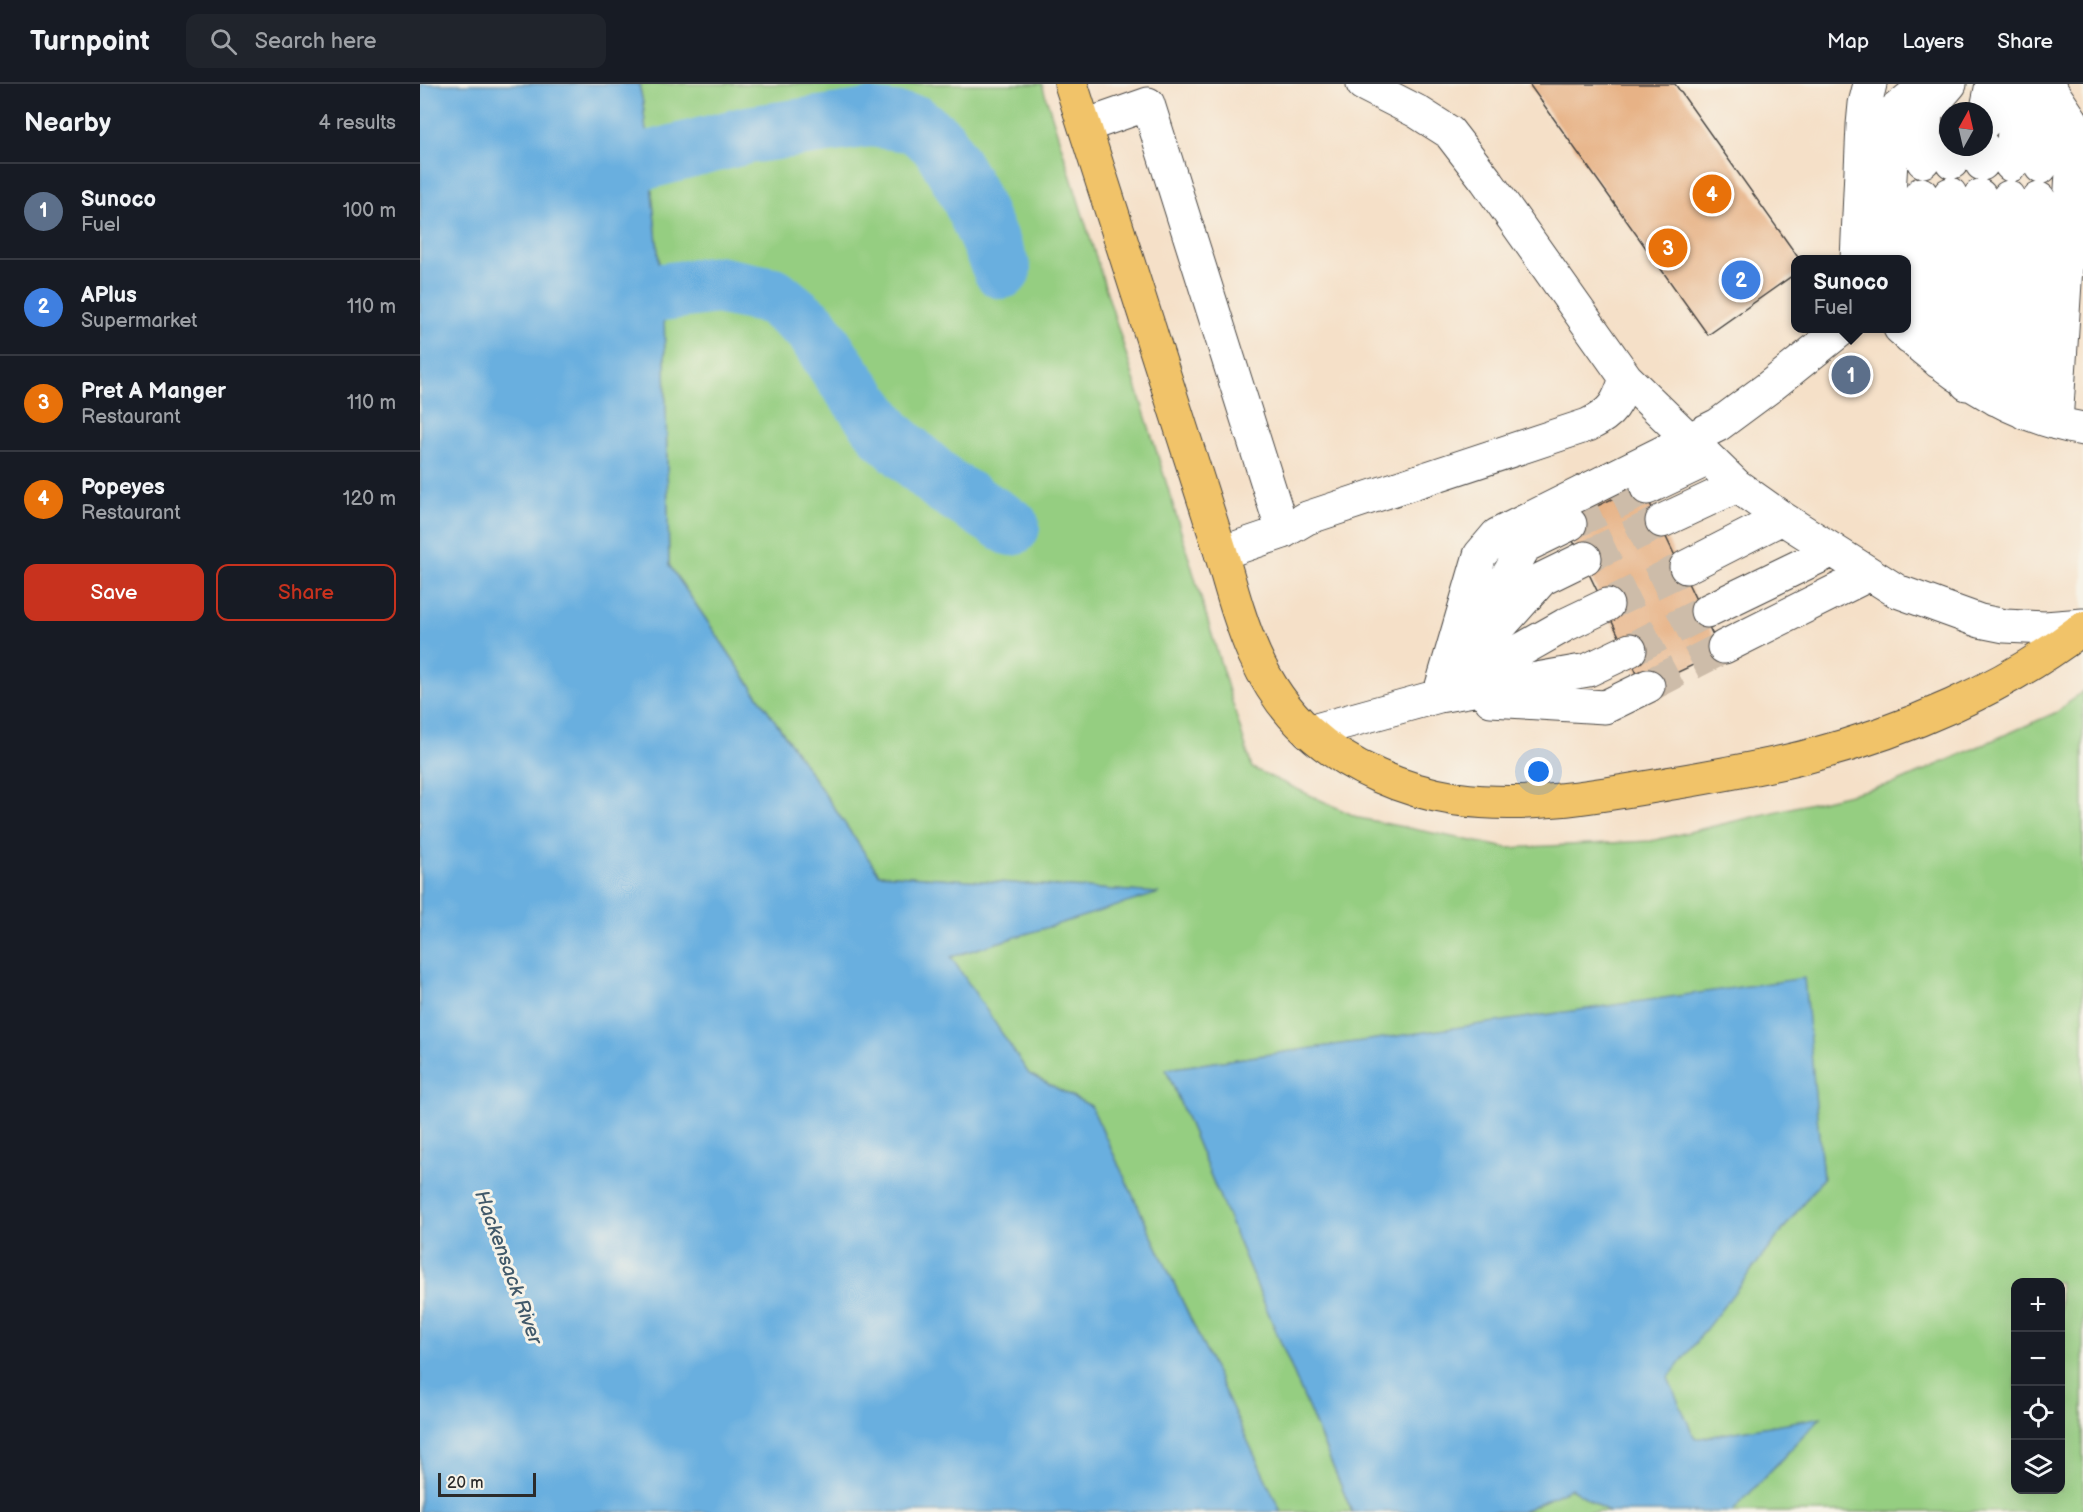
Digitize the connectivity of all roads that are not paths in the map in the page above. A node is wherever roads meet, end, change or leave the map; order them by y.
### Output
1 (1071, 84) edge
2 (1363, 84) edge
3 (1870, 84) edge
4 (1927, 84) edge
5 (1950, 84) edge
6 (1972, 84) edge
7 (1992, 84) edge
8 (2011, 84) edge
9 (2029, 84) edge
10 (2047, 84) edge
11 (1963, 102) edge
12 (1988, 102) edge
13 (1085, 126) junction
14 (1978, 174) edge
15 (1857, 255) edge
16 (1885, 255) edge
17 (1911, 320) edge
18 (1838, 333) edge
19 (1905, 333) edge
20 (1939, 362) junction
21 (1626, 378) junction
22 (1967, 384) junction
23 (1996, 399) junction
24 (2025, 413) junction
25 (2070, 426) edge
26 (1699, 450) junction
27 (1737, 486) junction
28 (1647, 488) tunnel mouth
29 (1782, 518) junction
30 (1662, 521) tunnel mouth
31 (1570, 524) tunnel mouth
32 (1283, 532) junction
33 (1833, 550) junction
34 (1221, 553) junction
35 (1585, 558) tunnel mouth
36 (1686, 567) tunnel mouth
37 (1884, 582) junction
38 (1607, 605) tunnel mouth
39 (1707, 612) tunnel mouth
40 (2083, 627) edge
41 (1724, 647) tunnel mouth
42 (1630, 650) tunnel mouth
43 (1648, 686) tunnel mouth
44 (1439, 696) junction
45 (1309, 732) junction

1 - 13 highway
2 - 21 lane
3 - 15 lane
4 - 16 lane
5 - 14 lane
6 - 11 lane
7 - 12 lane
8 - 14 lane
9 - 14 lane
10 - 25 lane
13 - 32 lane
13 - 34 highway
14 - 17 lane
14 - 20 lane
14 - 22 lane
14 - 23 lane
14 - 24 lane
18 - 26 lane
19 - 20 lane
20 - 22 lane
21 - 26 lane
21 - 32 lane
22 - 23 lane
23 - 24 lane
24 - 25 lane
26 - 27 lane
26 - 28 lane
26 - 44 lane
27 - 29 lane
27 - 30 lane
29 - 33 lane
29 - 36 lane
31 - 44 lane
32 - 34 lane
33 - 37 lane
33 - 39 lane
34 - 45 highway
35 - 44 lane
37 - 40 lane
37 - 41 lane
38 - 44 lane
40 - 45 highway
42 - 44 lane
43 - 44 lane
44 - 45 lane

